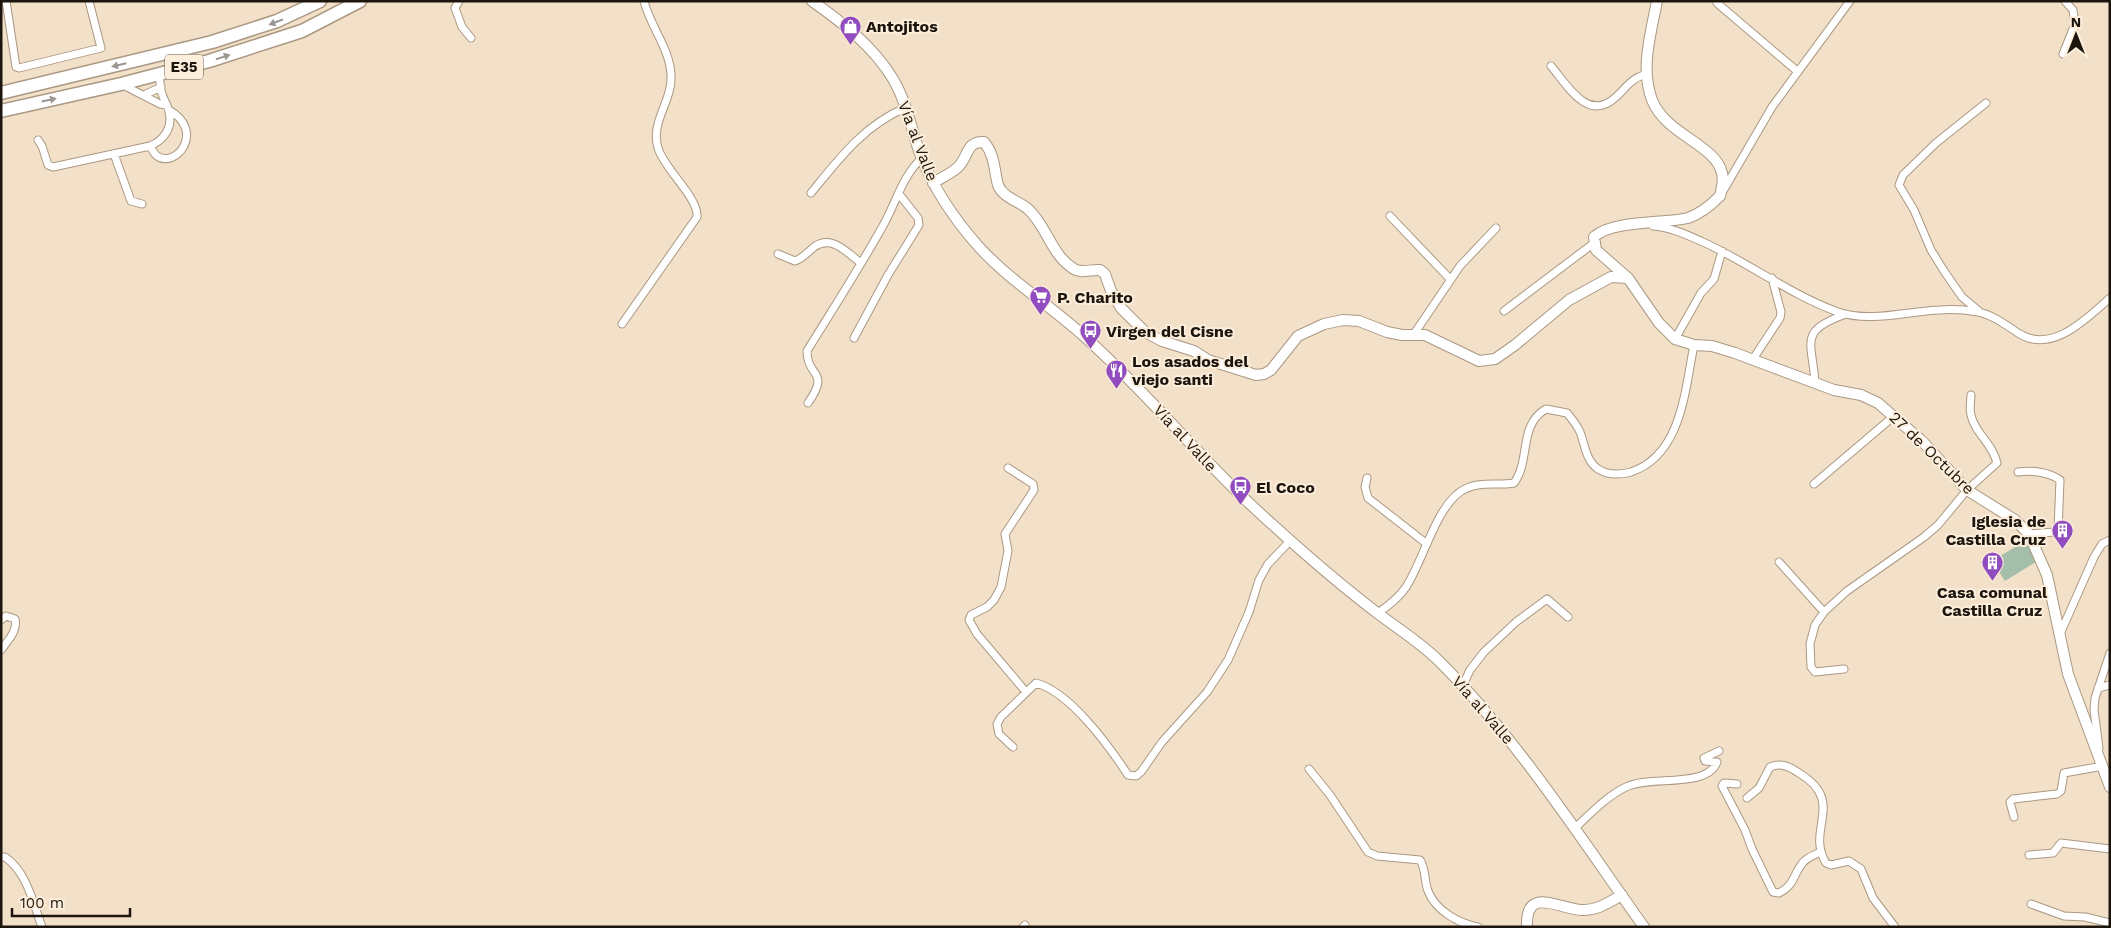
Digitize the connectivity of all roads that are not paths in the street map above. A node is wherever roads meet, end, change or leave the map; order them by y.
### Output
1 (6, 1) edge
2 (89, 1) edge
3 (320, 1) edge
4 (360, 1) edge
5 (459, 1) edge
6 (644, 1) edge
7 (812, 1) edge
8 (1657, 1) edge
9 (1850, 1) edge
10 (2064, 1) edge
11 (1717, 2) dead end
12 (471, 38) dead end
13 (2063, 54) dead end
14 (1551, 66) dead end
15 (1797, 71) junction
16 (159, 74) junction
17 (1646, 74) junction
18 (121, 84) junction
19 (161, 88) junction
20 (1, 93) edge
21 (144, 95) junction
22 (1986, 103) dead end
23 (168, 107) junction
24 (905, 108) junction
25 (1, 111) edge
26 (38, 140) dead end
27 (150, 146) junction
28 (114, 154) junction
29 (922, 158) junction
30 (933, 183) junction
31 (811, 194) dead end
32 (899, 194) junction
33 (1720, 196) junction
34 (142, 204) dead end
35 (1390, 216) dead end
36 (1637, 224) junction
37 (1496, 228) dead end
38 (1594, 244) junction
39 (1722, 251) junction
40 (778, 254) dead end
41 (861, 264) junction
42 (1628, 278) junction
43 (1772, 278) junction
44 (1450, 279) junction
45 (2110, 298) edge
46 (1504, 311) dead end
47 (1980, 312) junction
48 (1846, 314) junction
49 (622, 324) dead end
50 (1414, 334) junction
51 (854, 338) dead end
52 (1675, 339) junction
53 (1694, 345) junction
54 (1753, 359) junction
55 (1815, 382) junction
56 (1971, 395) dead end
57 (808, 402) dead end
58 (1894, 416) junction
59 (1008, 468) dead end
60 (2018, 472) dead end
61 (1367, 478) dead end
62 (1814, 484) dead end
63 (1967, 490) junction
64 (2029, 534) junction
65 (1291, 540) junction
66 (2110, 540) edge
67 (1427, 544) junction
68 (1779, 562) dead end
69 (1824, 612) junction
70 (1378, 613) junction
71 (1568, 617) dead end
72 (1, 620) edge
73 (2060, 635) junction
74 (1, 650) edge
75 (2110, 653) edge
76 (1844, 669) dead end
77 (1463, 685) junction
78 (2110, 685) edge
79 (2098, 688) junction
80 (1026, 692) junction
81 (1013, 746) dead end
82 (1720, 752) dead end
83 (2101, 762) junction
84 (1309, 769) dead end
85 (1737, 784) dead end
86 (2110, 787) edge
87 (1747, 798) dead end
88 (2014, 817) dead end
89 (1574, 828) junction
90 (2110, 849) edge
91 (1821, 852) junction
92 (2029, 855) dead end
93 (1, 857) edge
94 (1622, 895) junction
95 (2030, 904) dead end
96 (2110, 923) edge
97 (42, 927) edge
98 (1478, 927) edge
99 (1527, 927) edge
100 (1644, 927) edge
101 (1894, 927) edge

1 - 2 street
3 -> 20 highway, E35
16 -> 4 highway, E35
5 - 12 street
6 - 49 street
7 - 24 street, Vía al Valle
8 - 17 street
9 - 15 street
10 - 13 street
11 - 15 street
14 - 17 street
15 - 33 street
16 - 18 highway, E35
16 - 19 street
17 - 33 street
18 - 21 street
25 -> 18 highway, E35
19 - 21 street
19 - 23 street
21 - 23 street
22 - 47 street
23 - 27 street
23 - 27 street
24 - 29 street, Vía al Valle
24 - 31 street
26 - 28 street
27 - 28 street
28 - 34 street
29 - 30 street, Vía al Valle
29 - 32 street
30 - 50 street
30 - 65 street, Vía al Valle
32 - 41 street
32 - 51 street
33 - 36 street
35 - 44 street
36 - 38 street
36 - 39 street
37 - 44 street
38 - 42 street, 27 de Octubre
38 - 46 street
39 - 43 street
39 - 52 street
40 - 41 street
41 - 57 street
42 - 50 street
42 - 52 street, 27 de Octubre
43 - 48 street
43 - 54 street
44 - 50 street
45 - 47 street
47 - 48 street
48 - 55 street
52 - 53 street, 27 de Octubre
53 - 54 street, 27 de Octubre
53 - 67 street
54 - 55 street, 27 de Octubre
55 - 58 street, 27 de Octubre
56 - 63 street
58 - 62 street
58 - 63 street, 27 de Octubre
59 - 80 street
60 - 64 street
61 - 67 street
63 - 64 street, 27 de Octubre
63 - 69 street
64 - 73 street, 27 de Octubre
65 - 70 street, Vía al Valle
65 - 80 street
66 - 73 street
67 - 70 street
68 - 69 street
69 - 76 street
70 - 77 street, Vía al Valle
71 - 77 street
72 - 74 street
73 - 83 street, 27 de Octubre
75 - 79 street
77 - 89 street, Vía al Valle
78 - 79 street
79 - 83 street
80 - 81 street
82 - 89 street
83 - 86 street, 27 de Octubre
83 - 88 street
84 - 98 street
85 - 91 street
87 - 91 street
89 - 94 street, Vía al Valle
90 - 92 street
91 - 101 street
93 - 97 street
94 - 99 street
94 - 100 street, Vía al Valle
95 - 96 street

